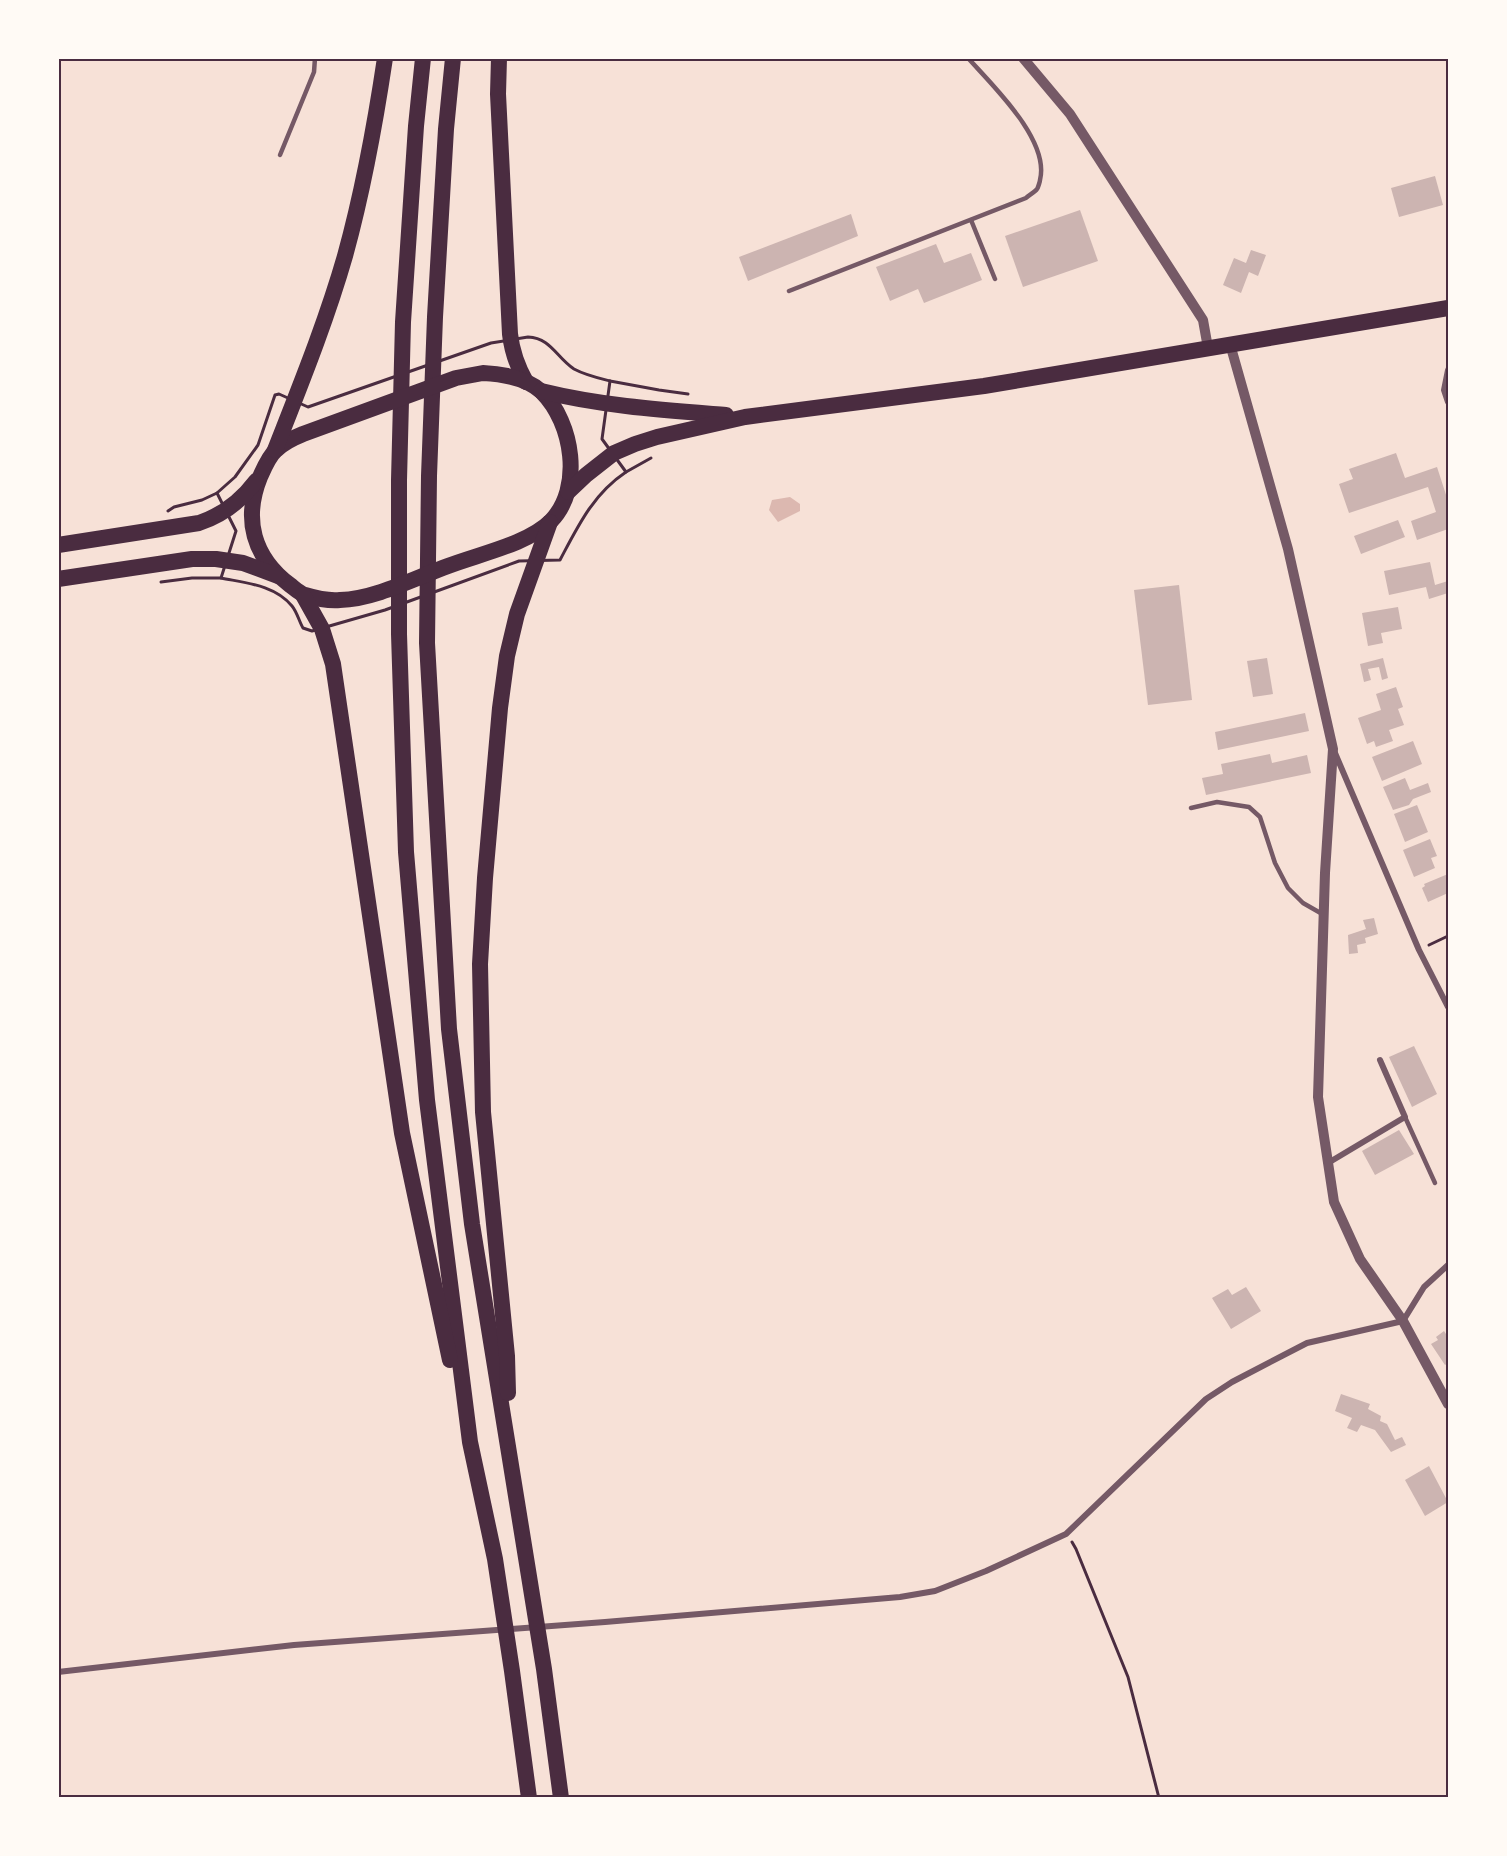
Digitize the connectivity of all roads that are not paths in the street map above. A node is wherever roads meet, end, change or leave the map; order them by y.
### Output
1 (315, 58) edge
2 (385, 58) edge
3 (423, 58) edge
4 (453, 58) edge
5 (499, 58) edge
6 (968, 58) edge
7 (1023, 58) edge
8 (280, 155) dead end
9 (971, 220) junction
10 (995, 279) dead end
11 (789, 291) dead end
12 (1449, 308) edge
13 (1230, 344) junction
14 (1208, 348) junction
15 (1449, 370) edge
16 (526, 382) junction
17 (541, 391) junction
18 (1449, 402) edge
19 (745, 417) junction
20 (274, 451) junction
21 (262, 473) junction
22 (568, 492) junction
23 (550, 522) junction
24 (58, 545) edge
25 (279, 577) junction
26 (58, 579) edge
27 (303, 595) junction
28 (1334, 748) junction
29 (1191, 808) dead end
30 (1324, 915) junction
31 (1449, 1007) edge
32 (1380, 1060) dead end
33 (1406, 1117) junction
34 (1328, 1162) junction
35 (1435, 1183) dead end
36 (1449, 1265) edge
37 (1402, 1321) junction
38 (1449, 1404) edge
39 (470, 1442) junction
40 (511, 1466) junction
41 (58, 1672) edge
42 (529, 1797) edge
43 (561, 1797) edge

1 - 8 lane
2 - 20 highway
3 - 39 highway
4 - 40 highway
5 - 16 highway
6 - 9 lane
7 - 14 street
9 - 10 lane
9 - 11 lane
12 - 13 highway
13 - 14 highway
13 - 28 street
14 - 19 highway
15 - 18 street
16 - 17 highway
16 - 20 highway
17 - 19 highway
17 - 22 highway
19 - 22 highway
20 - 21 highway
21 - 24 highway
21 - 25 highway
22 - 23 highway
23 - 27 highway
23 - 40 highway
25 - 26 highway
25 - 27 highway
27 - 39 highway
28 - 30 street
28 - 31 street
29 - 30 lane
30 - 34 street
32 - 33 street
33 - 34 street
33 - 35 lane
34 - 37 street
36 - 37 street
37 - 38 street
37 - 41 street
39 - 42 highway
40 - 43 highway

